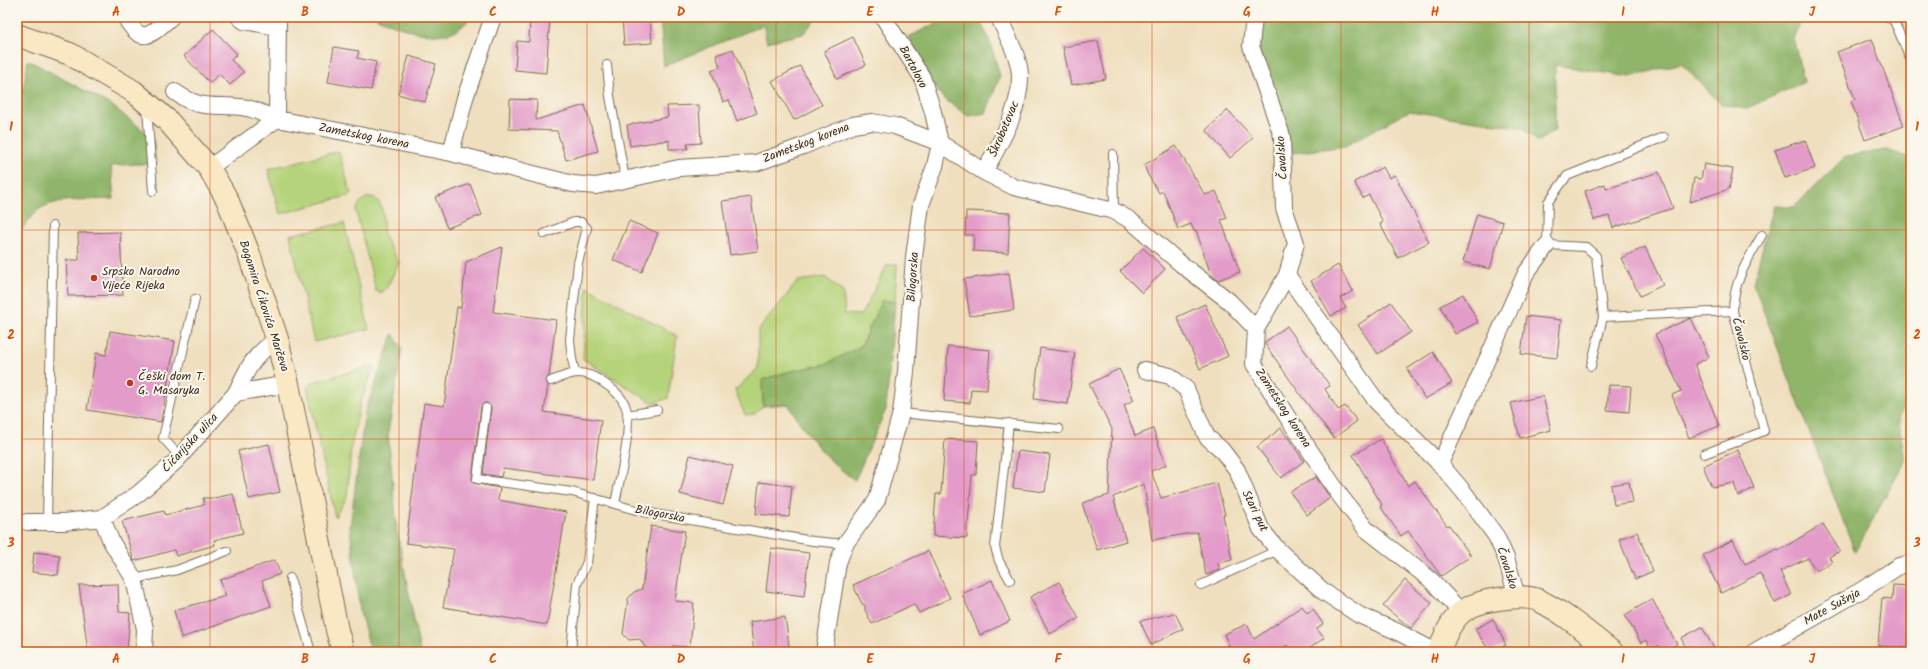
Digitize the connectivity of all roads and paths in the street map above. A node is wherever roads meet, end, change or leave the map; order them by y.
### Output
1 (125, 17) edge
2 (171, 17) edge
3 (239, 17) edge
4 (494, 17) edge
5 (883, 17) edge
6 (999, 17) edge
7 (1254, 17) edge
8 (1888, 17) edge
9 (278, 22) edge
10 (17, 35) edge
11 (1911, 60) edge
12 (607, 65) dead end
13 (175, 92) dead end
14 (146, 103) junction
15 (277, 119) junction
16 (1664, 137) dead end
17 (940, 144) junction
18 (451, 153) junction
19 (1113, 154) dead end
20 (208, 168) junction
21 (984, 172) junction
22 (626, 179) junction
23 (153, 190) dead end
24 (1114, 211) junction
25 (53, 226) dead end
26 (544, 234) dead end
27 (1762, 235) dead end
28 (1547, 245) junction
29 (1286, 275) junction
30 (195, 299) dead end
31 (1734, 311) junction
32 (1603, 317) junction
33 (1256, 329) junction
34 (277, 339) junction
35 (1590, 366) dead end
36 (1145, 370) dead end
37 (575, 372) junction
38 (551, 381) dead end
39 (288, 384) junction
40 (236, 393) junction
41 (486, 408) dead end
42 (657, 410) dead end
43 (901, 413) junction
44 (627, 415) junction
45 (1010, 423) junction
46 (1059, 428) dead end
47 (1704, 454) dead end
48 (180, 457) junction
49 (1440, 464) junction
50 (595, 498) junction
51 (615, 504) junction
52 (102, 518) junction
53 (27, 522) dead end
54 (47, 522) junction
55 (845, 544) junction
56 (1278, 550) junction
57 (227, 551) dead end
58 (1911, 563) edge
59 (290, 578) dead end
60 (134, 579) junction
61 (1010, 580) dead end
62 (1200, 585) dead end
63 (1517, 597) junction
64 (1461, 612) junction
65 (144, 652) edge
66 (311, 652) edge
67 (343, 652) edge
68 (571, 652) edge
69 (824, 652) edge
70 (1437, 652) edge
71 (1612, 652) edge
72 (1754, 652) edge

1 - 2 street
3 - 9 street
4 - 18 street
5 - 17 street, Bartolovo
6 - 21 street, Škrobotovac
7 - 29 street, Čavalsko
8 - 11 lane
9 - 15 street
10 - 14 street, Bogomira Ćikovića Marčeva
12 - 22 lane
13 - 15 street, Zametskog korena
14 - 20 street, Bogomira Ćikovića Marčeva
14 - 23 lane
15 - 18 street, Zametskog korena
15 - 20 street
16 - 28 lane
17 - 21 street, Zametskog korena
17 - 22 street, Zametskog korena
17 - 43 street, Bilogorska
18 - 22 street, Zametskog korena
19 - 24 lane
20 - 34 street, Bogomira Ćikovića Marčeva
21 - 24 street, Zametskog korena
24 - 33 street, Zametskog korena
25 - 54 lane
26 - 37 lane
27 - 31 lane
28 - 32 lane
28 - 49 street
29 - 33 street, Čavalsko
29 - 49 street, Čavalsko
30 - 48 lane
31 - 32 lane, Čavalsko
31 - 47 lane, Čavalsko
32 - 35 lane
33 - 64 street, Zametskog korena
34 - 39 street, Bogomira Ćikovića Marčeva
34 - 40 street, Ćićarijska ulica
36 - 56 street, Stari put
37 - 38 lane
37 - 44 lane
39 - 40 street
39 - 67 street, Bogomira Ćikovića Marčeva
40 - 48 street, Ćićarijska ulica
41 - 50 lane, Bilogorska
42 - 44 lane
43 - 45 lane
43 - 55 street, Bilogorska
44 - 51 lane
45 - 46 lane
45 - 61 lane
48 - 52 street, Ćićarijska ulica
49 - 63 street, Čavalsko
50 - 51 lane, Bilogorska
50 - 68 lane
51 - 55 lane, Bilogorska
52 - 54 street, Ćićarijska ulica
52 - 60 street
53 - 54 street, Ćićarijska ulica
55 - 69 street, Bilogorska
56 - 62 lane
56 - 70 street, Stari put
57 - 60 lane
58 - 72 street, Mate Sušnja
59 - 66 lane
60 - 65 street
63 - 64 street
63 - 71 street
64 - 70 street

